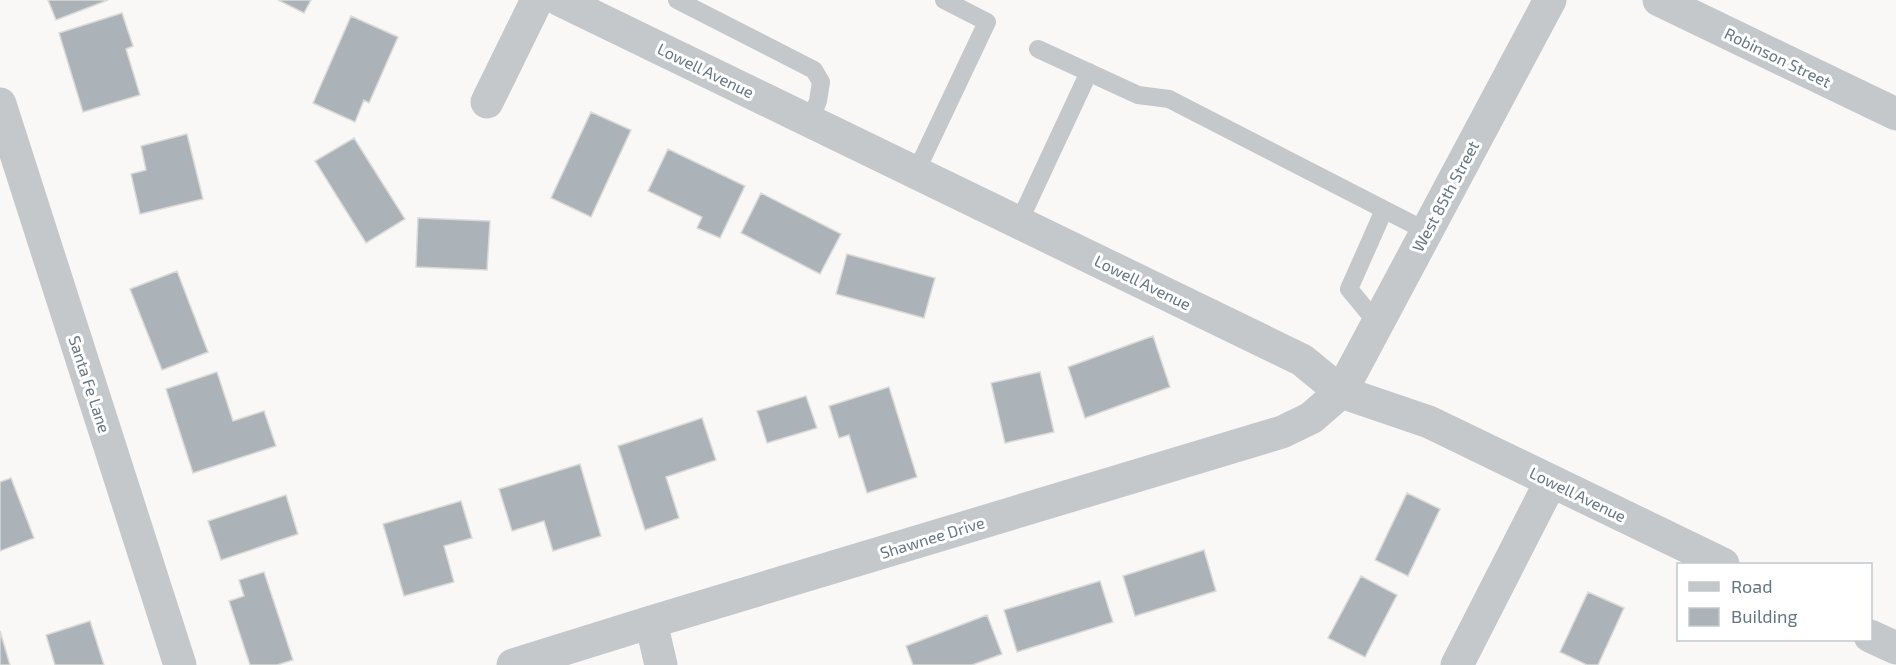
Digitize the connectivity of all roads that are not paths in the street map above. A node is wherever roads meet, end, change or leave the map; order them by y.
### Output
1 (537, 0) edge
2 (560, 0) edge
3 (677, 0) edge
4 (944, 0) edge
5 (1550, 0) edge
6 (1659, 0) edge
7 (1038, 48) dead end
8 (1089, 72) junction
9 (487, 102) dead end
10 (0, 104) edge
11 (1896, 114) edge
12 (810, 121) junction
13 (916, 172) junction
14 (1384, 210) junction
15 (1019, 222) junction
16 (1426, 231) junction
17 (1377, 322) junction
18 (1341, 392) junction
19 (1551, 481) junction
20 (1722, 563) edge
21 (651, 622) junction
22 (1872, 637) edge
23 (1896, 648) edge
24 (180, 665) edge
25 (513, 665) edge
26 (661, 665) edge
27 (1457, 665) edge

1 - 9 street
2 - 12 street, Lowell Avenue
3 - 12 lane
4 - 13 lane
5 - 16 street, West 85th Street
6 - 11 street, Robinson Street
7 - 8 lane
8 - 14 lane
8 - 15 lane
10 - 24 street, Santa Fe Lane
12 - 13 street, Lowell Avenue
13 - 15 street, Lowell Avenue
14 - 16 lane
14 - 17 lane
15 - 18 street, Lowell Avenue
16 - 17 street, West 85th Street
17 - 18 street, West 85th Street
18 - 19 street, Lowell Avenue
18 - 21 street, Shawnee Drive
19 - 20 street, Lowell Avenue
19 - 27 street
21 - 25 street, Shawnee Drive
21 - 26 street
22 - 23 street

